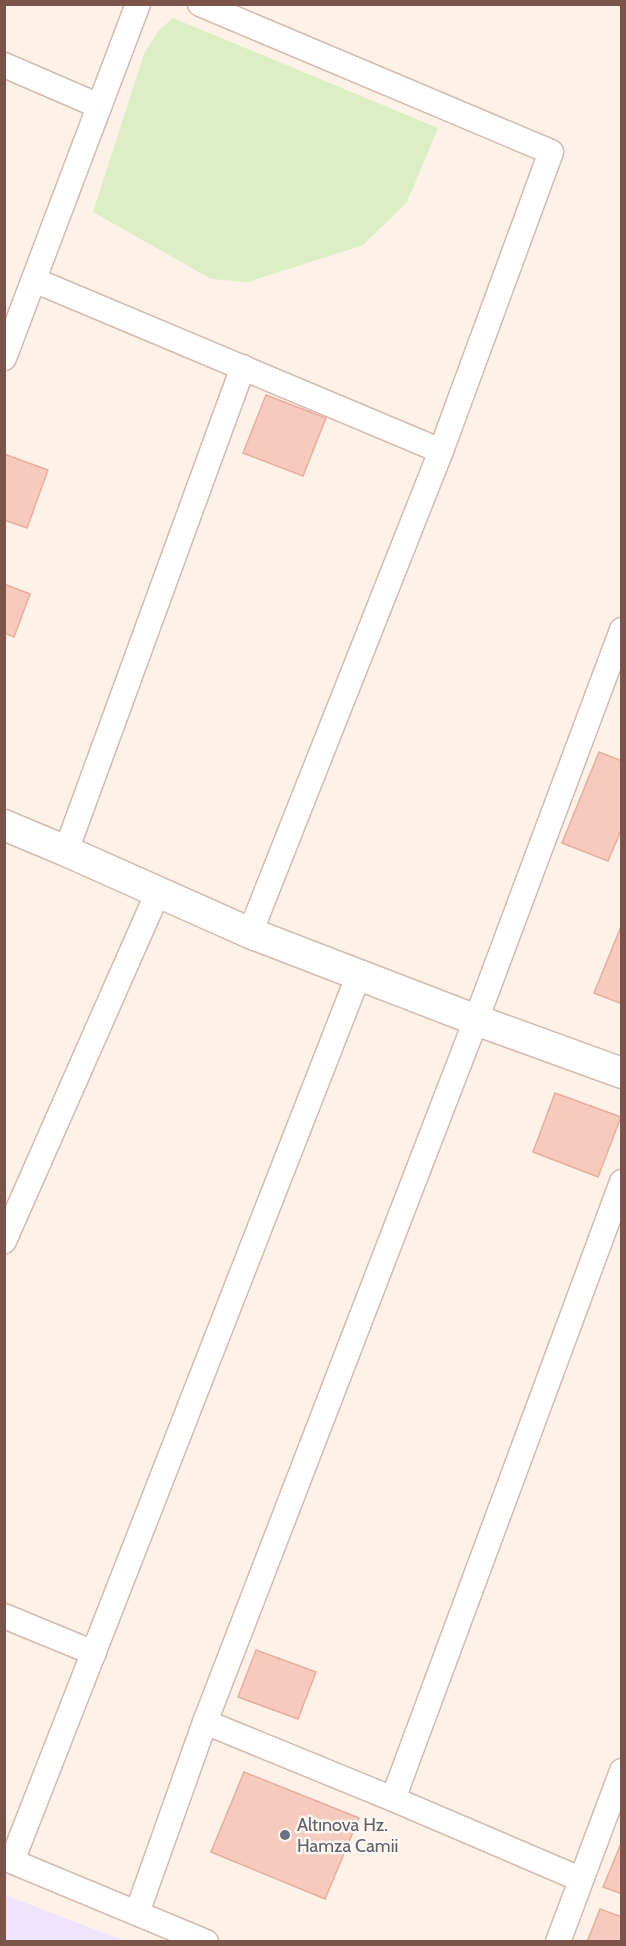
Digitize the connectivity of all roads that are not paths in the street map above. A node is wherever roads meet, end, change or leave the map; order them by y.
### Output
1 (138, 4) edge
2 (200, 4) edge
3 (4, 65) edge
4 (99, 106) junction
5 (34, 280) junction
6 (4, 358) edge
7 (243, 367) junction
8 (441, 451) junction
9 (621, 630) edge
10 (4, 825) edge
11 (66, 850) junction
12 (158, 892) junction
13 (250, 933) junction
14 (359, 974) junction
15 (476, 1020) junction
16 (621, 1073) edge
17 (621, 1182) edge
18 (4, 1241) edge
19 (4, 1616) edge
20 (94, 1653) junction
21 (205, 1722) junction
22 (621, 1771) edge
23 (393, 1799) junction
24 (615, 1809) edge
25 (8, 1860) edge
26 (580, 1879) junction
27 (137, 1913) junction
28 (206, 1941) edge
29 (558, 1941) edge

1 - 4 street
2 - 8 street
3 - 4 street
4 - 5 street
5 - 6 street
5 - 7 street
7 - 8 street
7 - 11 street
8 - 13 street
9 - 15 street
10 - 11 street
11 - 12 street
12 - 13 street
12 - 18 street
13 - 14 street
14 - 15 street
14 - 20 street
15 - 16 street
15 - 21 street
17 - 23 street
19 - 20 street
20 - 25 street
21 - 23 street
21 - 27 street
22 - 24 street
23 - 26 street
24 - 26 street
25 - 27 street
26 - 29 street
27 - 28 street

